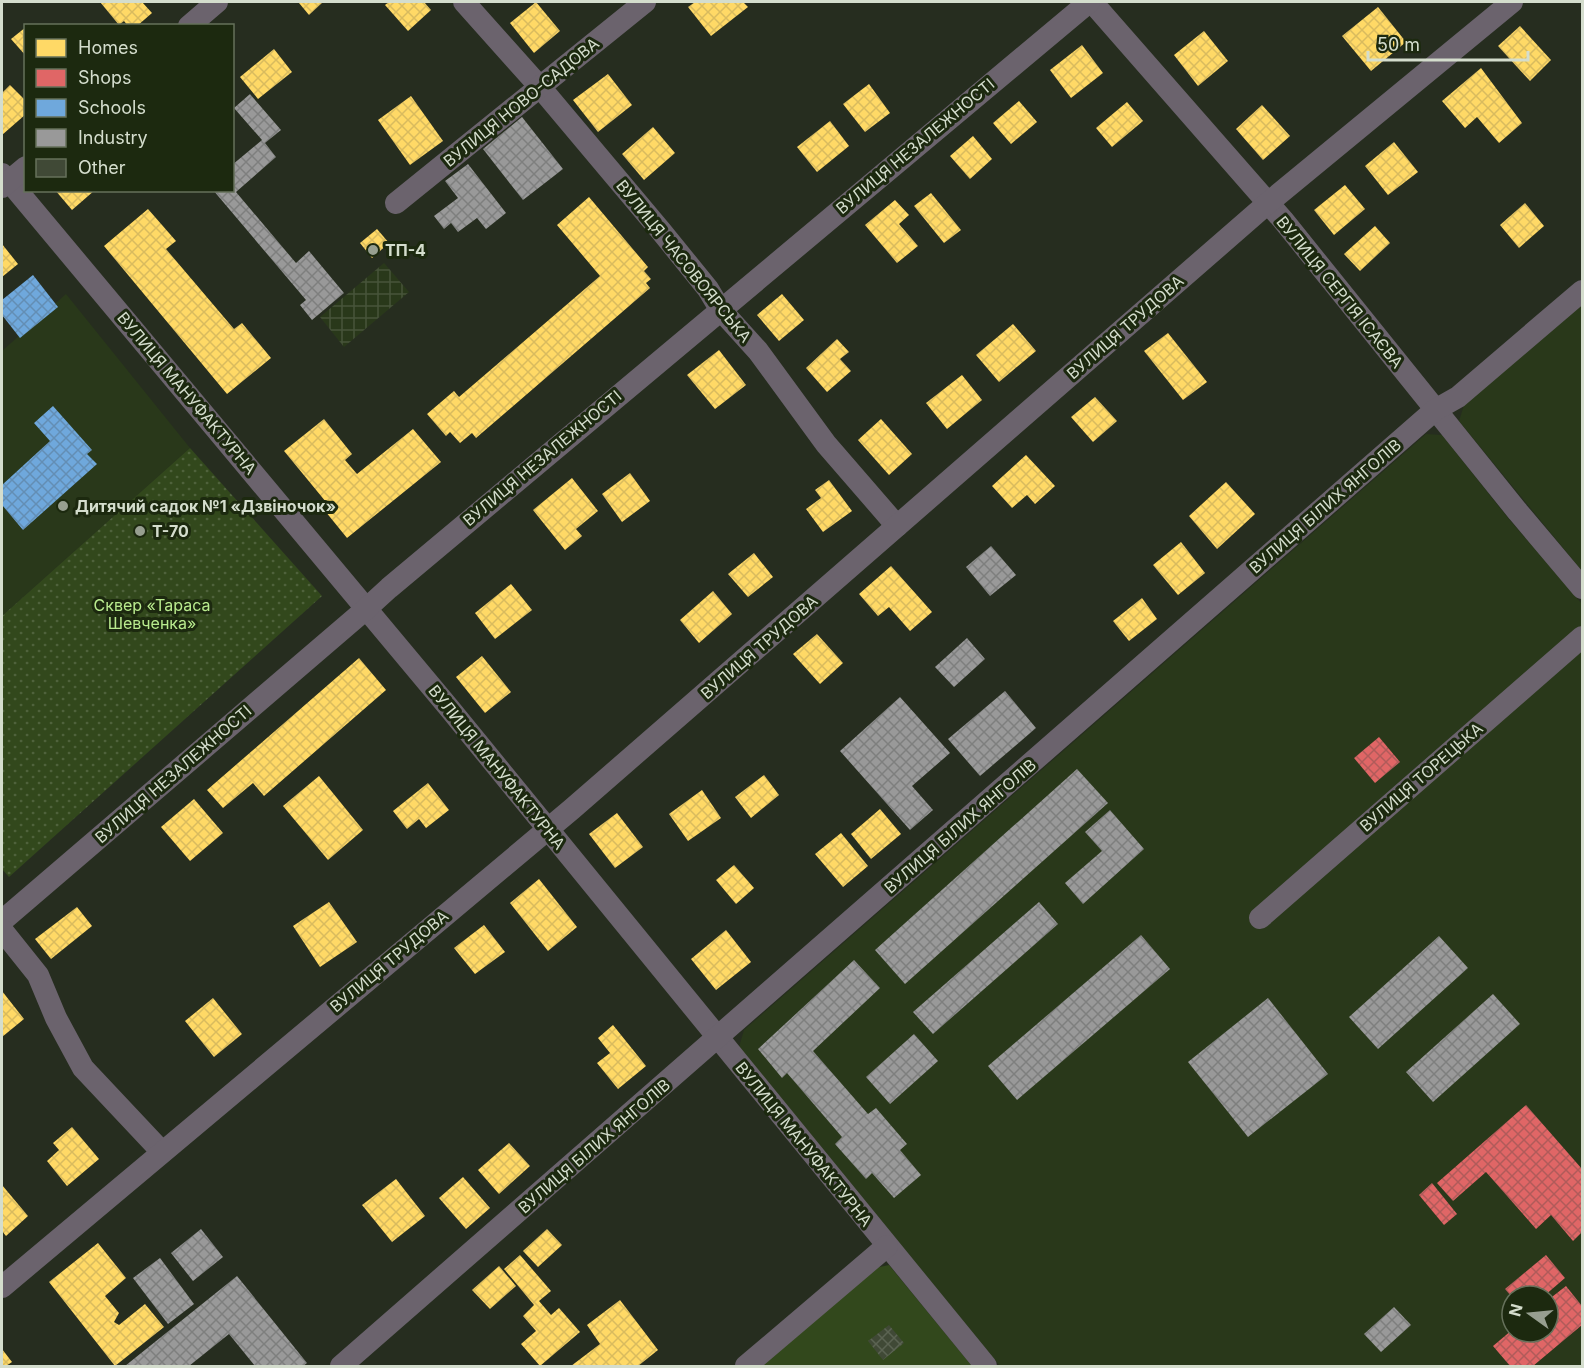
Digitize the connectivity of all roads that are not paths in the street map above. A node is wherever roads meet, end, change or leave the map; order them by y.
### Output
1 (217, 2) edge
2 (464, 2) edge
3 (645, 2) edge
4 (1090, 2) edge
5 (1512, 2) edge
6 (191, 24) edge
7 (540, 87) junction
8 (9, 177) edge
9 (396, 202) dead end
10 (1268, 203) junction
11 (1582, 291) edge
12 (720, 309) junction
13 (1436, 410) junction
14 (897, 526) junction
15 (1582, 588) edge
16 (366, 609) junction
17 (1582, 637) edge
18 (547, 828) junction
19 (4, 917) edge
20 (1260, 918) dead end
21 (718, 1038) junction
22 (162, 1152) junction
23 (887, 1246) junction
24 (2, 1287) edge
25 (341, 1366) edge
26 (746, 1366) edge
27 (986, 1366) edge

1 - 6 street
2 - 7 street, ВУЛИЦЯ ЧАСОВОЯРСЬКА
3 - 7 street, ВУЛИЦЯ НОВО-САДОВА
4 - 10 street, ВУЛИЦЯ СЕРГІЯ ІСАЄВА
4 - 12 street, ВУЛИЦЯ НЕЗАЛЕЖНОСТІ
5 - 10 street, ВУЛИЦЯ ТРУДОВА
7 - 9 street, ВУЛИЦЯ НОВО-САДОВА
7 - 12 street, ВУЛИЦЯ ЧАСОВОЯРСЬКА
8 - 16 street, ВУЛИЦЯ МАНУФАКТУРНА
10 - 13 street, ВУЛИЦЯ СЕРГІЯ ІСАЄВА
10 - 14 street, ВУЛИЦЯ ТРУДОВА
11 - 13 street, ВУЛИЦЯ БІЛИХ ЯНГОЛІВ
12 - 14 street, ВУЛИЦЯ ЧАСОВОЯРСЬКА
12 - 16 street, ВУЛИЦЯ НЕЗАЛЕЖНОСТІ
13 - 15 street, ВУЛИЦЯ СЕРГІЯ ІСАЄВА
13 - 21 street, ВУЛИЦЯ БІЛИХ ЯНГОЛІВ
14 - 18 street, ВУЛИЦЯ ТРУДОВА
16 - 18 street, ВУЛИЦЯ МАНУФАКТУРНА
16 - 19 street, ВУЛИЦЯ НЕЗАЛЕЖНОСТІ
17 - 20 street, ВУЛИЦЯ ТОРЕЦЬКА
18 - 21 street, ВУЛИЦЯ МАНУФАКТУРНА
18 - 22 street, ВУЛИЦЯ ТРУДОВА
19 - 22 street
21 - 23 street, ВУЛИЦЯ МАНУФАКТУРНА
21 - 25 street, ВУЛИЦЯ БІЛИХ ЯНГОЛІВ
22 - 24 street, ВУЛИЦЯ ТРУДОВА
23 - 26 street
23 - 27 street, ВУЛИЦЯ МАНУФАКТУРНА

